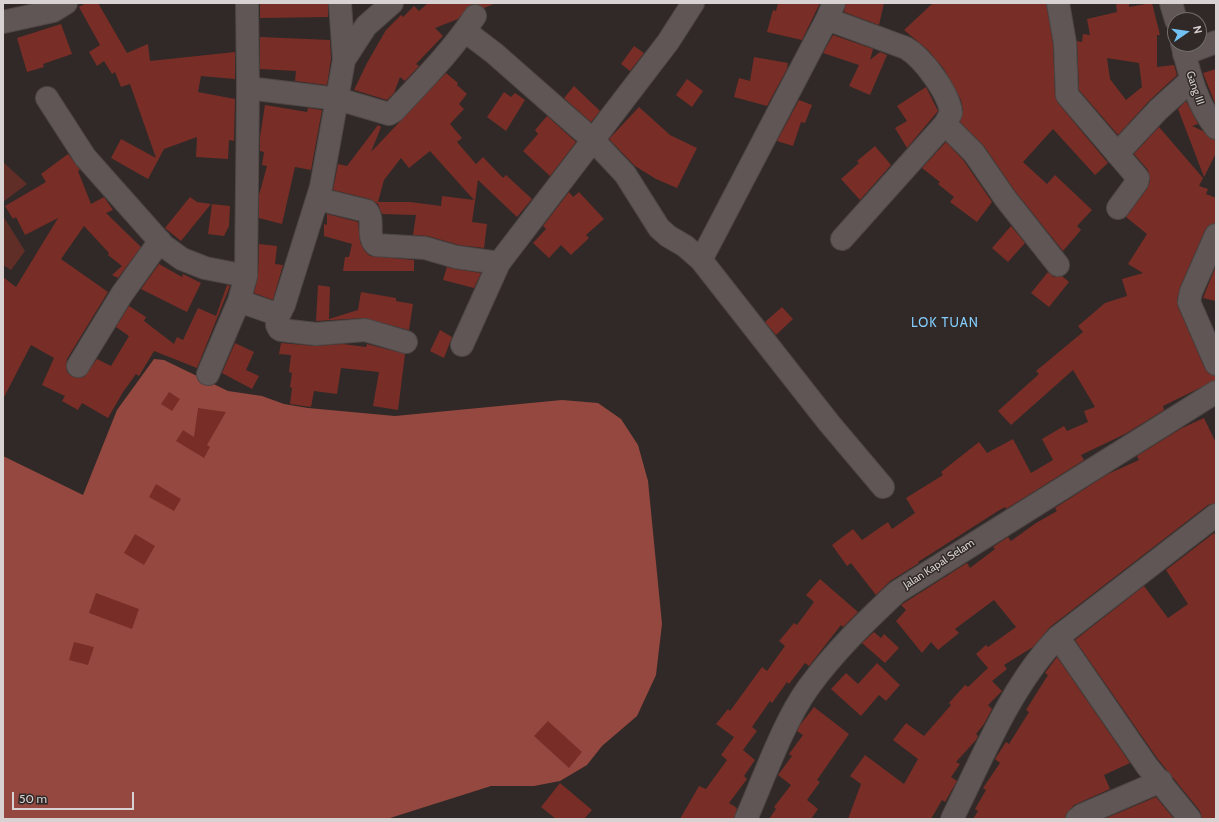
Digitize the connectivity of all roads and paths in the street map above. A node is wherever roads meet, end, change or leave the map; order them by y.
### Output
1 (66, 3) edge
2 (247, 3) edge
3 (340, 3) edge
4 (392, 3) edge
5 (693, 3) edge
6 (1058, 3) edge
7 (830, 11) edge
8 (3, 22) edge
9 (1184, 52) edge
10 (344, 60) junction
11 (1191, 80) junction
12 (248, 88) junction
13 (47, 98) dead end
14 (338, 99) junction
15 (944, 124) junction
16 (1216, 128) edge
17 (593, 140) junction
18 (1116, 154) junction
19 (318, 199) junction
20 (1118, 208) dead end
21 (1216, 235) edge
22 (842, 239) dead end
23 (160, 241) junction
24 (701, 260) junction
25 (499, 263) junction
26 (1058, 264) dead end
27 (246, 276) junction
28 (239, 301) junction
29 (279, 315) junction
30 (406, 342) dead end
31 (462, 345) dead end
32 (1216, 364) edge
33 (78, 366) dead end
34 (208, 374) dead end
35 (1216, 392) edge
36 (883, 487) dead end
37 (1216, 515) edge
38 (1058, 637) junction
39 (1161, 781) junction
40 (746, 819) edge
41 (952, 819) edge
42 (1076, 819) edge
43 (1190, 819) edge

1 - 8 street
2 - 12 street
3 - 10 street
4 - 10 street
5 - 17 street
6 - 18 street
7 - 15 street
7 - 24 street
9 - 11 street, Gang III
10 - 14 street
11 - 16 street, Gang III
11 - 18 street
12 - 14 street
12 - 27 street
13 - 23 street
14 - 17 street
14 - 19 street
15 - 22 street
15 - 26 street
17 - 24 street
17 - 25 street
18 - 20 street
19 - 25 street
19 - 29 street
21 - 32 street
23 - 27 street
23 - 33 street
24 - 36 street
25 - 31 street
27 - 28 street
28 - 29 street
28 - 34 street
29 - 30 street
35 - 40 street, Jalan Kapal Selam
37 - 38 street
38 - 39 street
38 - 41 street
39 - 42 street
39 - 43 street

